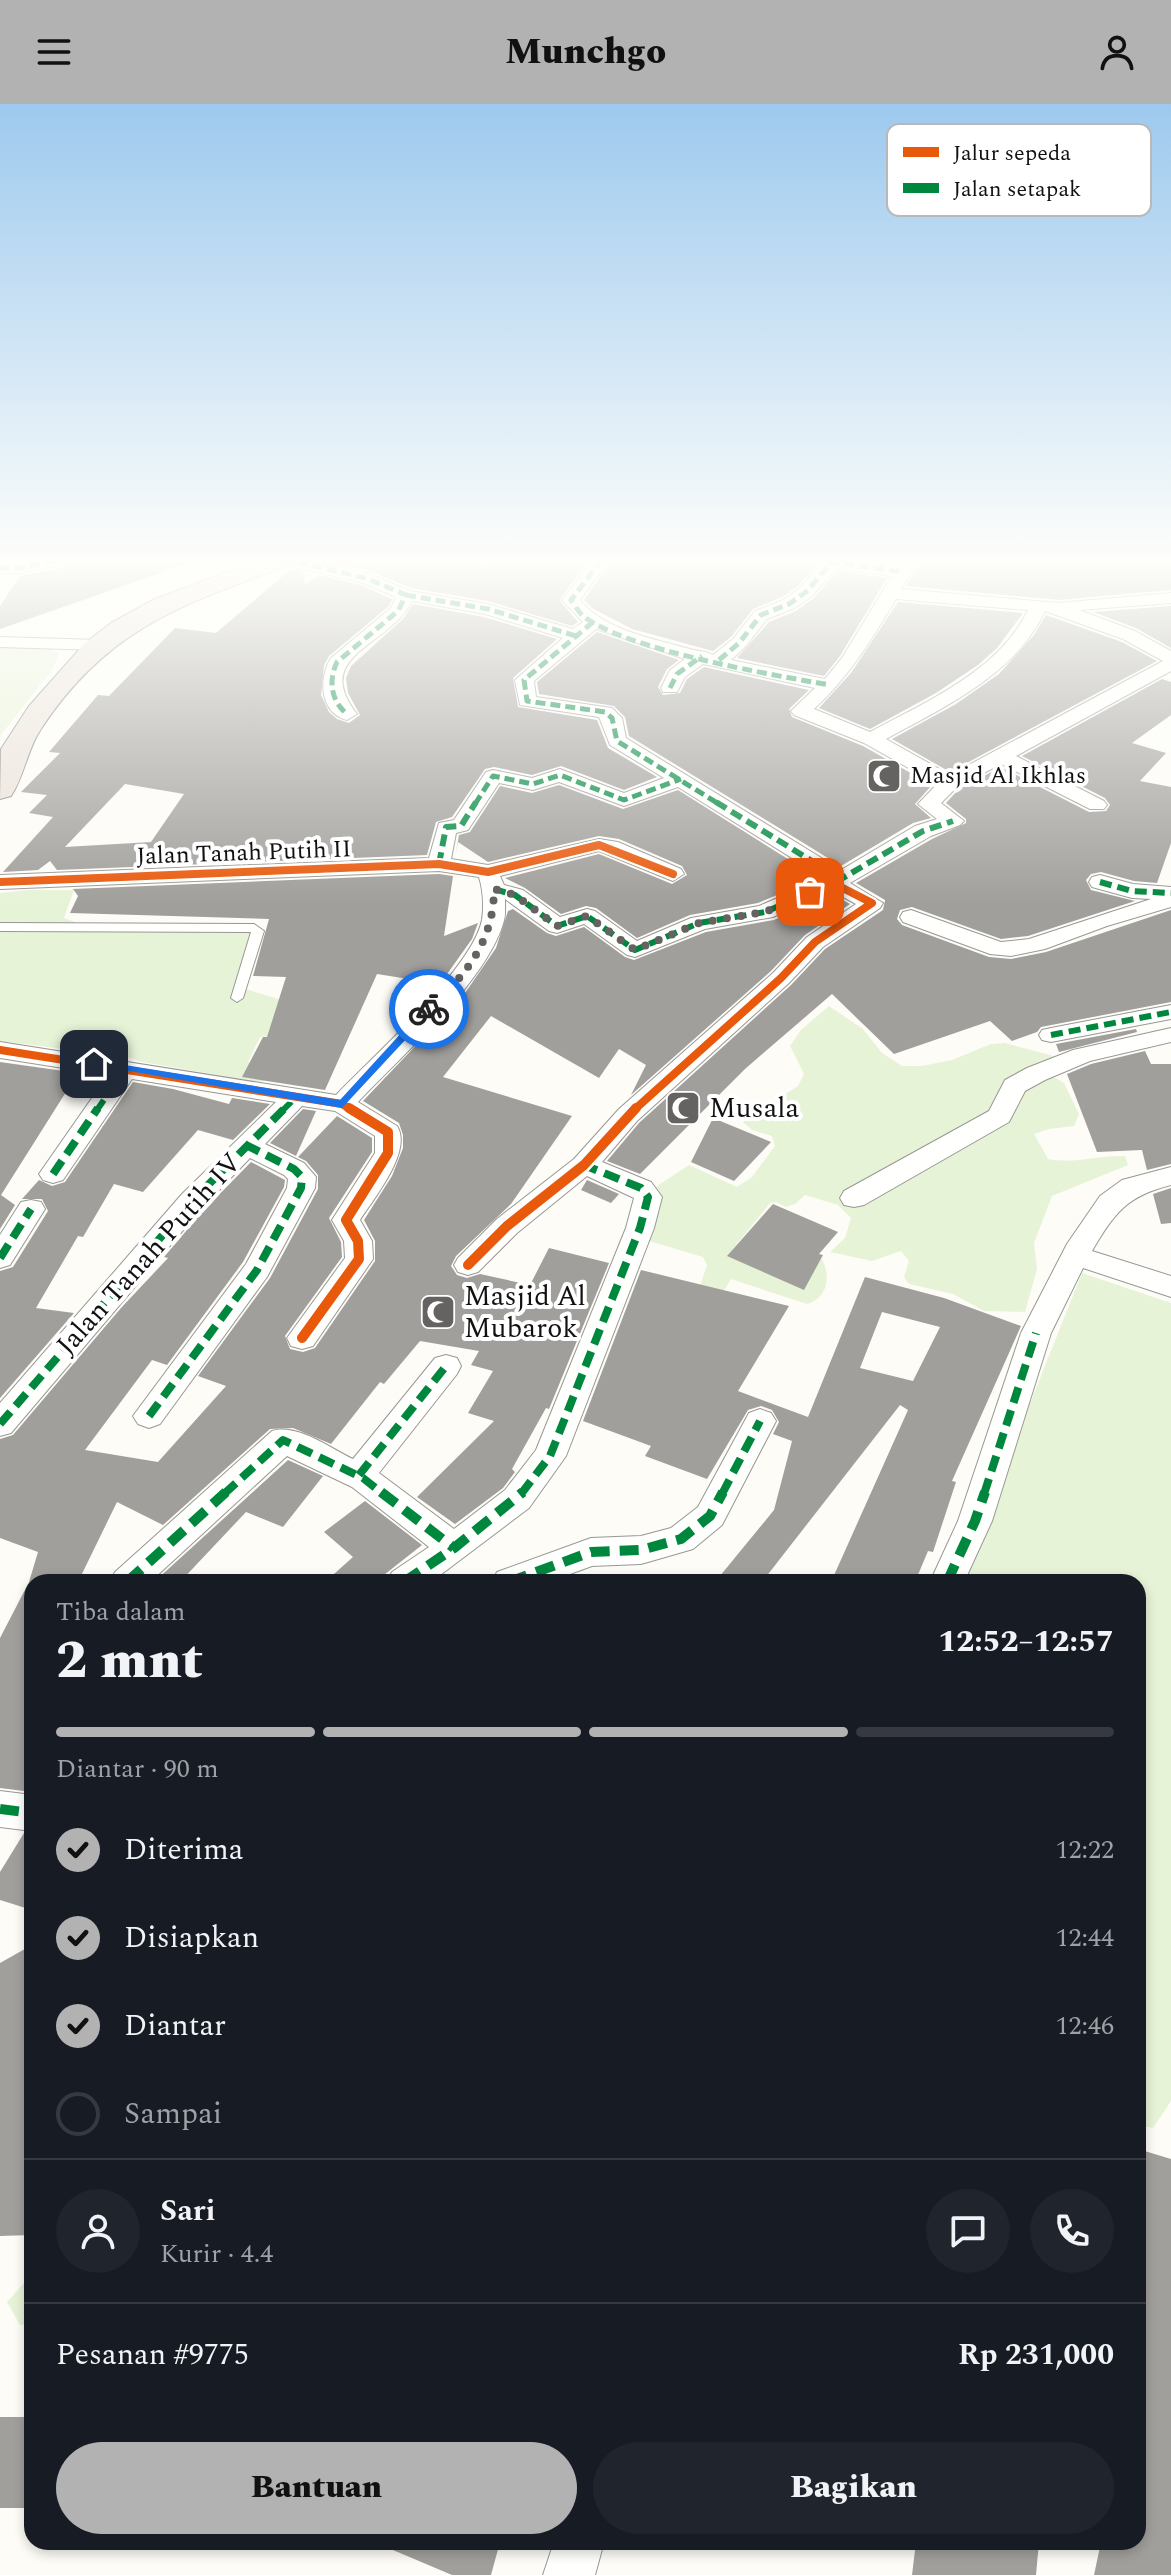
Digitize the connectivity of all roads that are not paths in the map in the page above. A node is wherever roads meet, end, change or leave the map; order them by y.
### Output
1 (72, 674) edge
2 (331, 674) edge
3 (531, 674) edge
4 (677, 674) edge
5 (783, 674) edge
6 (839, 674) edge
7 (979, 674) edge
8 (1147, 674) edge
9 (830, 685) junction
10 (670, 688) dead end
11 (347, 714) dead end
12 (871, 739) junction
13 (1001, 756) junction
14 (681, 779) junction
15 (950, 783) junction
16 (0, 790) edge
17 (1097, 805) dead end
18 (439, 864) junction
19 (673, 874) dead end
20 (491, 881) junction
21 (837, 881) junction
22 (0, 882) edge
23 (1100, 882) dead end
24 (1171, 893) edge
25 (1171, 900) edge
26 (911, 917) dead end
27 (0, 927) edge
28 (237, 998) dead end
29 (1171, 1012) edge
30 (1051, 1035) dead end
31 (1171, 1035) edge
32 (1141, 1041) junction
33 (1171, 1049) edge
34 (0, 1050) edge
35 (126, 1068) junction
36 (298, 1095) junction
37 (342, 1104) junction
38 (246, 1145) junction
39 (584, 1165) junction
40 (53, 1174) dead end
41 (1171, 1176) edge
42 (854, 1198) dead end
43 (31, 1209) dead end
44 (1077, 1256) junction
45 (0, 1258) edge
46 (468, 1265) dead end
47 (1171, 1287) edge
48 (302, 1338) dead end
49 (446, 1366) dead end
50 (5, 1411) edge
51 (149, 1416) dead end
52 (760, 1421) dead end
53 (369, 1482) junction
54 (454, 1548) junction
55 (135, 1574) edge
56 (416, 1574) edge
57 (531, 1574) edge
58 (951, 1574) edge
59 (577, 2550) edge
60 (569, 2575) edge

1 - 16 highway
2 - 11 street
3 - 14 street
4 - 10 street
5 - 9 street
6 - 9 street
7 - 12 street
8 - 13 street
9 - 12 street
12 - 15 street
13 - 15 street
13 - 17 street
14 - 18 street
14 - 21 street
15 - 21 street
18 - 20 street, Jalan Tanah Putih II
18 - 22 street, Jalan Tanah Putih II
19 - 20 street
20 - 21 street
20 - 37 street
21 - 39 street
23 - 24 street
25 - 26 street
27 - 28 lane
29 - 30 street
31 - 32 street
32 - 33 street
32 - 42 street
34 - 35 street
35 - 36 street
35 - 40 street
36 - 37 street
36 - 38 street, Jalan Tanah Putih IV
37 - 48 street
38 - 50 street, Jalan Tanah Putih IV
38 - 51 street
39 - 46 street
39 - 54 street
41 - 44 street
43 - 45 street
44 - 47 street
44 - 58 street
49 - 53 street
52 - 57 street
53 - 54 street
53 - 55 street
54 - 56 street
59 - 60 street

